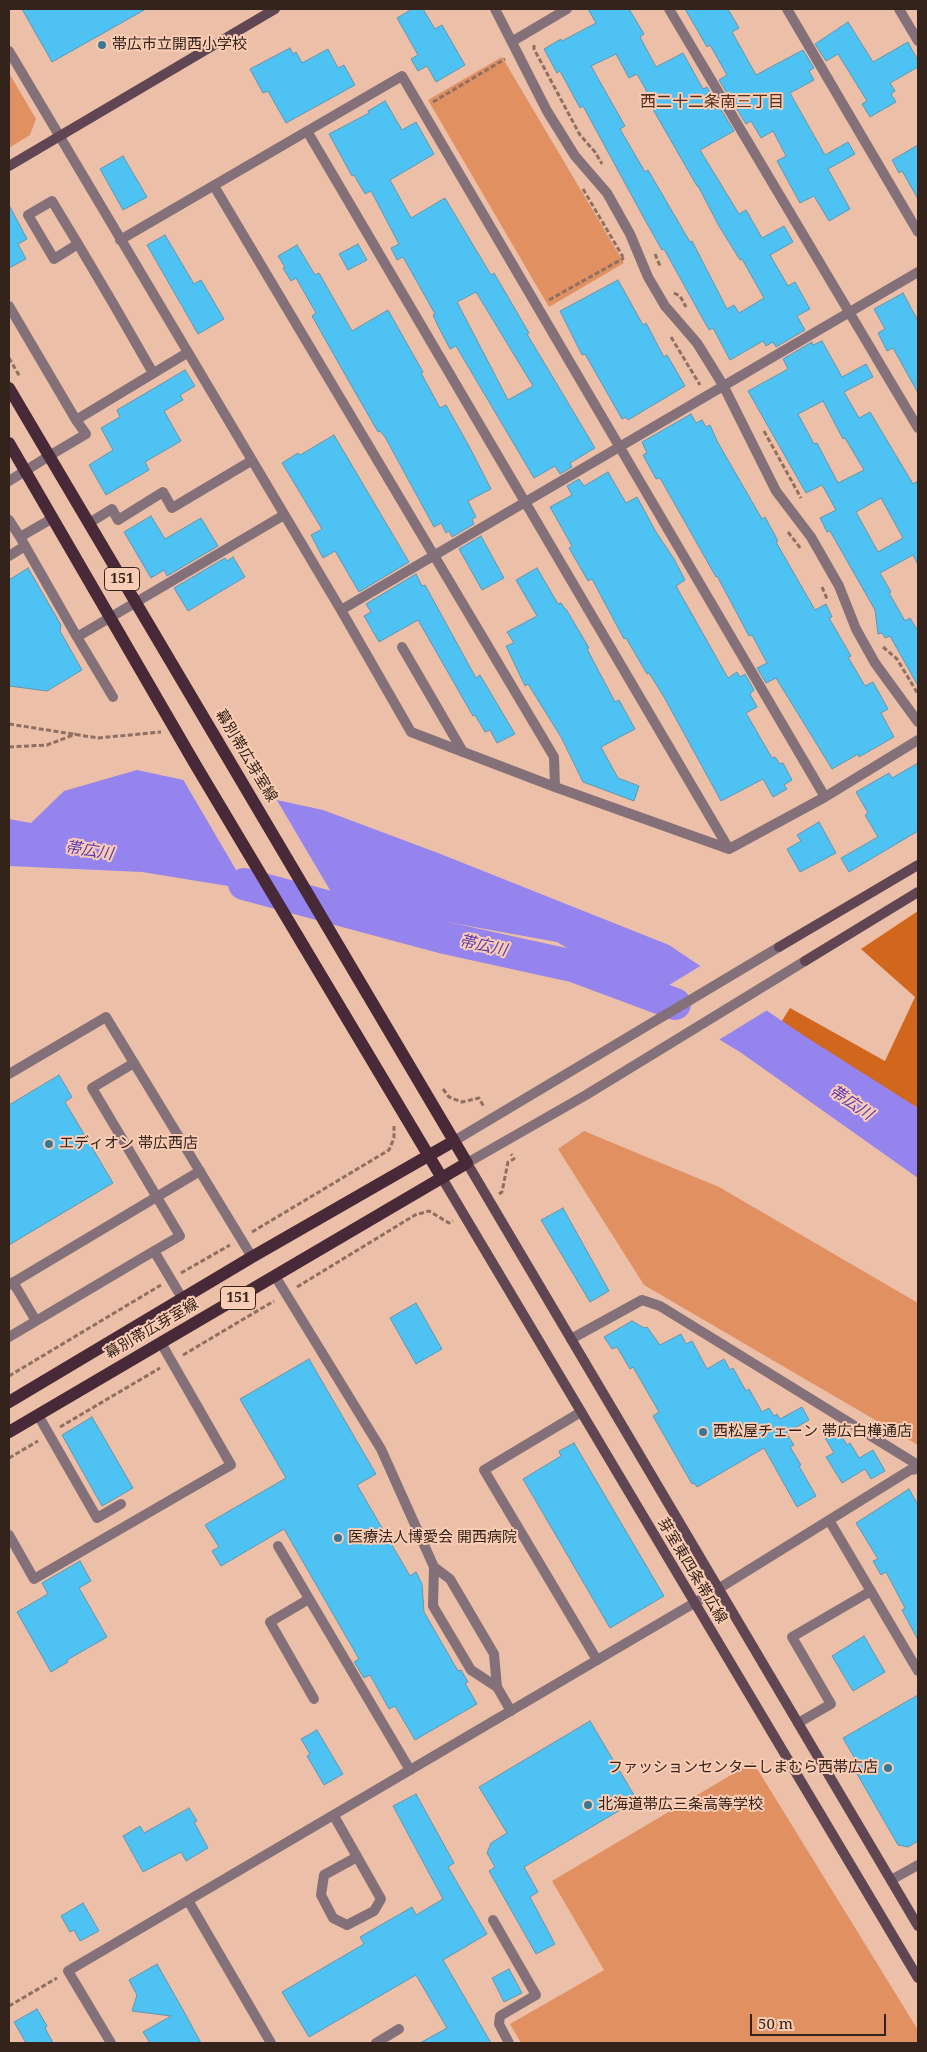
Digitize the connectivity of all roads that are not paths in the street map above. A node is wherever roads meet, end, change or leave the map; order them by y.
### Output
1 (275, 9) edge
2 (495, 9) edge
3 (567, 9) edge
4 (669, 9) edge
5 (787, 9) edge
6 (899, 9) edge
7 (918, 40) edge
8 (513, 41) junction
9 (9, 51) edge
10 (307, 132) junction
11 (59, 136) junction
12 (9, 166) edge
13 (214, 186) junction
14 (918, 232) edge
15 (120, 240) junction
16 (78, 244) junction
17 (918, 272) edge
18 (9, 306) edge
19 (850, 312) junction
20 (187, 353) junction
21 (153, 373) junction
22 (723, 385) junction
23 (9, 388) edge
24 (76, 420) junction
25 (918, 428) edge
26 (9, 443) edge
27 (620, 447) junction
28 (49, 456) junction
29 (251, 461) junction
30 (26, 471) junction
31 (9, 481) edge
32 (526, 502) junction
33 (284, 515) junction
34 (53, 518) junction
35 (9, 520) edge
36 (88, 523) junction
37 (22, 542) junction
38 (434, 555) junction
39 (9, 556) edge
40 (136, 603) junction
41 (341, 610) junction
42 (110, 618) junction
43 (77, 637) junction
44 (402, 647) dead end
45 (114, 697) dead end
46 (918, 722) edge
47 (918, 740) edge
48 (463, 752) junction
49 (555, 787) junction
50 (825, 797) junction
51 (729, 849) junction
52 (918, 865) edge
53 (918, 892) edge
54 (779, 947) joint
55 (805, 961) joint
56 (134, 1063) junction
57 (9, 1074) edge
58 (454, 1141) junction
59 (429, 1157) junction
60 (467, 1163) junction
61 (200, 1171) junction
62 (442, 1178) junction
63 (156, 1197) junction
64 (154, 1251) junction
65 (252, 1257) junction
66 (275, 1276) junction
67 (11, 1284) edge
68 (182, 1298) junction
69 (36, 1320) junction
70 (9, 1337) edge
71 (571, 1339) junction
72 (161, 1343) junction
73 (9, 1402) edge
74 (581, 1412) junction
75 (38, 1415) junction
76 (9, 1432) edge
77 (918, 1465) edge
78 (918, 1469) edge
79 (122, 1504) dead end
80 (829, 1520) junction
81 (9, 1535) edge
82 (278, 1546) dead end
83 (434, 1568) junction
84 (718, 1589) junction
85 (871, 1591) junction
86 (309, 1599) junction
87 (694, 1603) junction
88 (597, 1660) junction
89 (918, 1671) edge
90 (497, 1687) junction
91 (314, 1699) dead end
92 (511, 1711) junction
93 (798, 1723) junction
94 (410, 1770) junction
95 (334, 1816) junction
96 (357, 1857) junction
97 (918, 1865) edge
98 (891, 1880) junction
99 (189, 1902) junction
100 (493, 1920) dead end
101 (918, 1926) edge
102 (918, 1978) edge
103 (399, 2029) dead end
104 (110, 2043) edge
105 (271, 2043) edge
106 (376, 2043) edge
107 (510, 2043) edge

1 - 11 main road
2 - 8 street
3 - 8 street
4 - 19 street
5 - 14 street
6 - 7 street
8 - 22 street
9 - 11 street
10 - 13 street
10 - 27 street
10 - 32 street
11 - 12 main road
11 - 15 street
13 - 15 street
13 - 38 street
15 - 20 street
16 - 16 street
16 - 21 street
17 - 19 street
18 - 24 street
19 - 22 street
19 - 25 street
20 - 21 street
20 - 29 street
21 - 24 street
22 - 27 street
22 - 46 street
23 - 28 main road, 幕別帯広芽室線 / 151
24 - 28 street
26 - 30 main road, 151
27 - 32 street
27 - 50 street
28 - 30 street
28 - 36 main road, 幕別帯広芽室線 / 151
29 - 33 street
29 - 36 street
30 - 31 street
30 - 34 main road, 151
32 - 38 street
32 - 51 street
33 - 40 street
33 - 41 street
34 - 37 street
34 - 42 main road, 151
35 - 37 street
36 - 40 main road, 幕別帯広芽室線 / 151
37 - 39 street
37 - 43 street
38 - 41 street
38 - 49 street
40 - 42 street
40 - 58 main road, 幕別帯広芽室線 / 151
41 - 48 street
42 - 43 street
42 - 59 main road, 151
43 - 45 street
44 - 48 street
47 - 50 street
48 - 49 street
49 - 51 street
50 - 51 street
52 - 54 main road
53 - 55 main road
54 - 58 street
55 - 60 street
56 - 57 street
56 - 61 street
56 - 63 street
58 - 59 main road, 幕別帯広芽室線 / 151
58 - 60 main road, 幕別帯広芽室線 / 151
59 - 62 main road, 151
59 - 65 main road, 幕別帯広芽室線 / 151
60 - 62 main road, 幕別帯広芽室線 / 151
60 - 71 main road, 芽室東四条帯広線
61 - 63 street
61 - 65 street
62 - 66 main road, 幕別帯広芽室線 / 151
62 - 74 main road, 芽室東四条帯広線
63 - 64 street
63 - 67 street
64 - 68 street
64 - 69 street
65 - 68 main road, 幕別帯広芽室線 / 151
66 - 72 main road, 幕別帯広芽室線 / 151
66 - 83 street
67 - 69 street
68 - 73 main road, 幕別帯広芽室線 / 151
69 - 70 street
71 - 77 street
71 - 84 main road, 芽室東四条帯広線
72 - 75 main road, 幕別帯広芽室線 / 151
72 - 81 street
74 - 87 main road, 芽室東四条帯広線
74 - 88 street
75 - 76 main road, 幕別帯広芽室線 / 151
75 - 79 street
78 - 80 street
80 - 84 street
80 - 85 street
82 - 86 street
83 - 90 street
83 - 90 street
84 - 87 street
84 - 93 main road, 芽室東四条帯広線
85 - 89 street
85 - 93 street
86 - 91 street
86 - 94 street
87 - 88 street
87 - 102 main road, 芽室東四条帯広線
88 - 92 street
90 - 92 street
92 - 94 street
93 - 98 main road, 芽室東四条帯広線
94 - 95 street
95 - 96 street
95 - 99 street
96 - 96 street
97 - 98 street
98 - 101 main road, 芽室東四条帯広線
99 - 104 street
99 - 105 street
100 - 107 street
103 - 106 street

